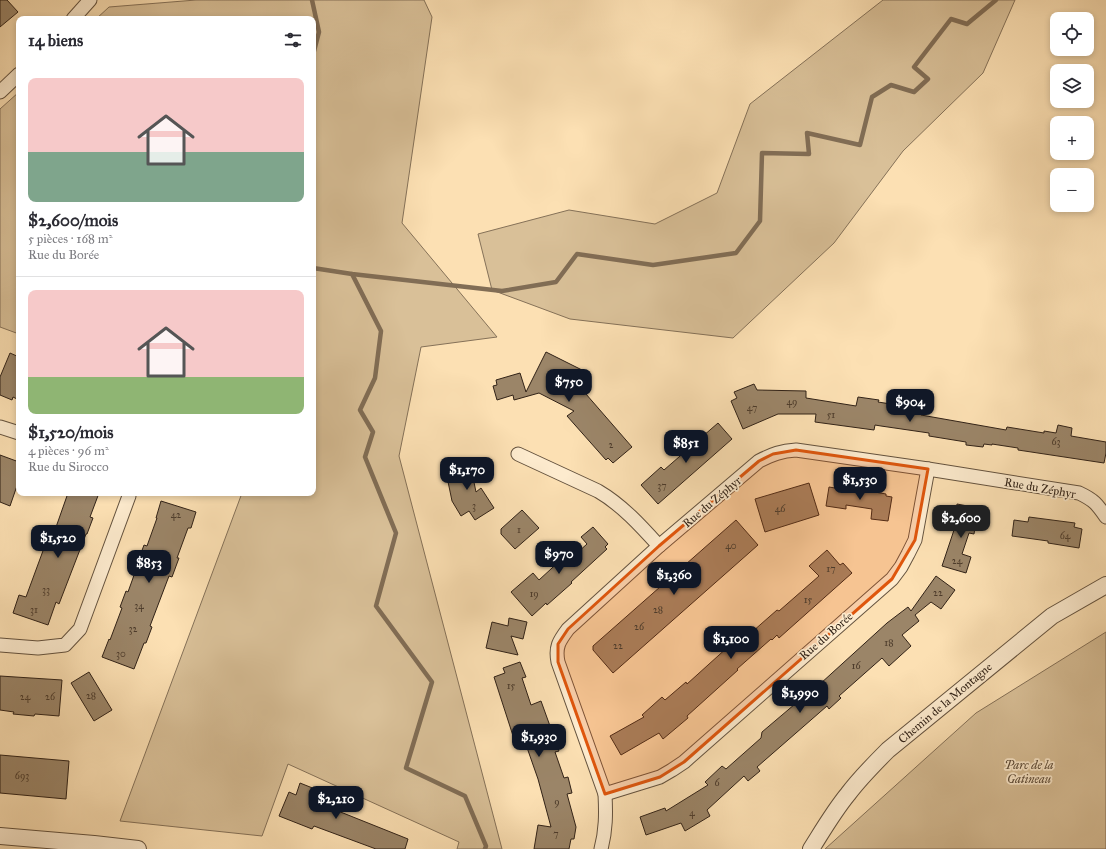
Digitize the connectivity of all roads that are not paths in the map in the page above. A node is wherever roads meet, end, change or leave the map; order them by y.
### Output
1 (90, 0) edge
2 (76, 16) edge
3 (16, 77) edge
4 (0, 92) edge
5 (0, 427) edge
6 (16, 432) edge
7 (518, 454) dead end
8 (928, 469) junction
9 (129, 496) edge
10 (1106, 517) edge
11 (659, 546) junction
12 (1106, 586) edge
13 (0, 645) edge
14 (605, 794) junction
15 (0, 836) edge
16 (138, 849) edge
17 (601, 849) edge
18 (812, 849) edge

1 - 2 street
3 - 4 street
5 - 6 street
7 - 11 street
8 - 10 street, Rue du Zéphyr
8 - 11 street, Rue du Zéphyr
8 - 14 street, Rue du Borée
9 - 13 street
11 - 14 street, Rue du Zéphyr
12 - 18 street, Chemin de la Montagne
14 - 17 street, Rue du Zéphyr
15 - 16 street

